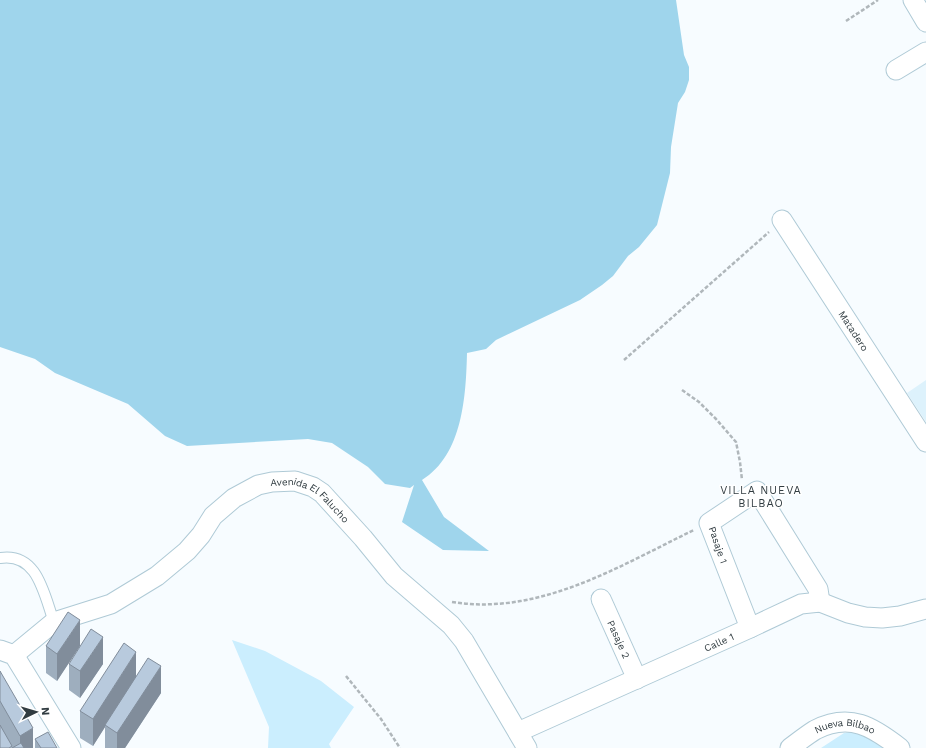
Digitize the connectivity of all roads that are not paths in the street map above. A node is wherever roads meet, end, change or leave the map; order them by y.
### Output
1 (913, 0) edge
2 (926, 22) edge
3 (926, 52) edge
4 (896, 70) dead end
5 (782, 220) road end
6 (926, 442) edge
7 (0, 558) edge
8 (601, 599) dead end
9 (820, 602) junction
10 (926, 609) edge
11 (54, 622) junction
12 (750, 628) junction
13 (7, 653) edge
14 (637, 679) junction
15 (518, 732) junction
16 (70, 748) edge
17 (527, 748) edge
18 (790, 748) edge
19 (900, 748) edge

1 - 2 street
3 - 4 street
5 - 6 street, Matadero
7 - 11 lane
8 - 14 street, Pasaje 2
9 - 10 street, Calle 1
9 - 12 street, Calle 1
9 - 12 street, Pasaje 1
11 - 13 street, Avenida El Falucho
11 - 15 street, Avenida El Falucho
12 - 14 street, Calle 1
13 - 16 street
14 - 15 street, Calle 1
15 - 17 street, Avenida El Falucho
18 - 19 street, Nueva Bilbao

